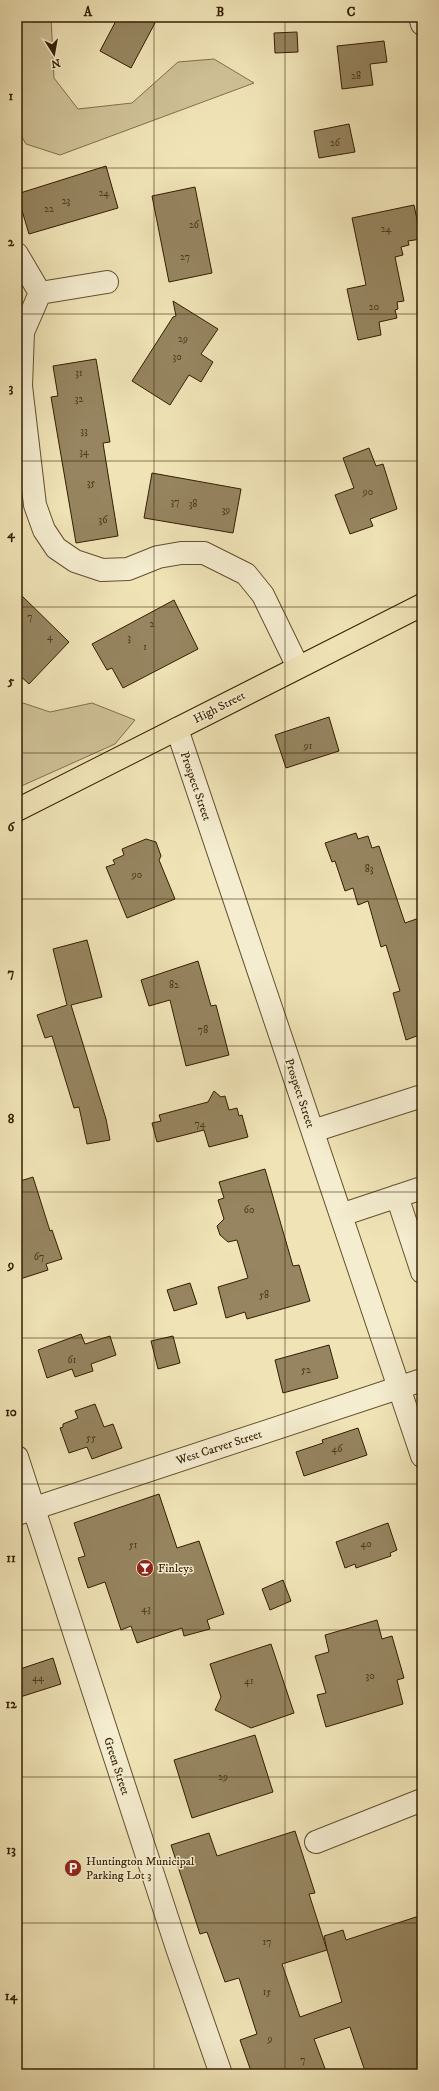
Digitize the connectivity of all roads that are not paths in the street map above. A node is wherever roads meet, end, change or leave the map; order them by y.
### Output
1 (420, 17) edge
2 (422, 24) edge
3 (17, 254) edge
4 (107, 282) dead end
5 (40, 293) junction
6 (422, 605) edge
7 (298, 667) junction
8 (177, 729) junction
9 (17, 810) edge
10 (422, 1096) edge
11 (313, 1131) junction
12 (422, 1188) edge
13 (397, 1196) junction
14 (341, 1215) junction
15 (422, 1272) edge
16 (422, 1380) edge
17 (399, 1387) junction
18 (422, 1456) edge
19 (17, 1457) edge
20 (26, 1511) edge
21 (422, 1800) edge
22 (316, 1842) dead end
23 (221, 2074) edge

1 - 2 street
3 - 5 street
4 - 5 street
5 - 7 street
6 - 7 main road, High Street
7 - 8 main road, High Street
8 - 9 main road, High Street
8 - 11 street, Prospect Street
10 - 11 street
11 - 14 street, Prospect Street
12 - 13 street
13 - 14 street
13 - 15 street
14 - 17 street, Prospect Street
16 - 17 street, West Carver Street
17 - 18 street, Prospect Street
17 - 20 street, West Carver Street
19 - 20 street, Green Street
20 - 23 street, Green Street
21 - 22 street

